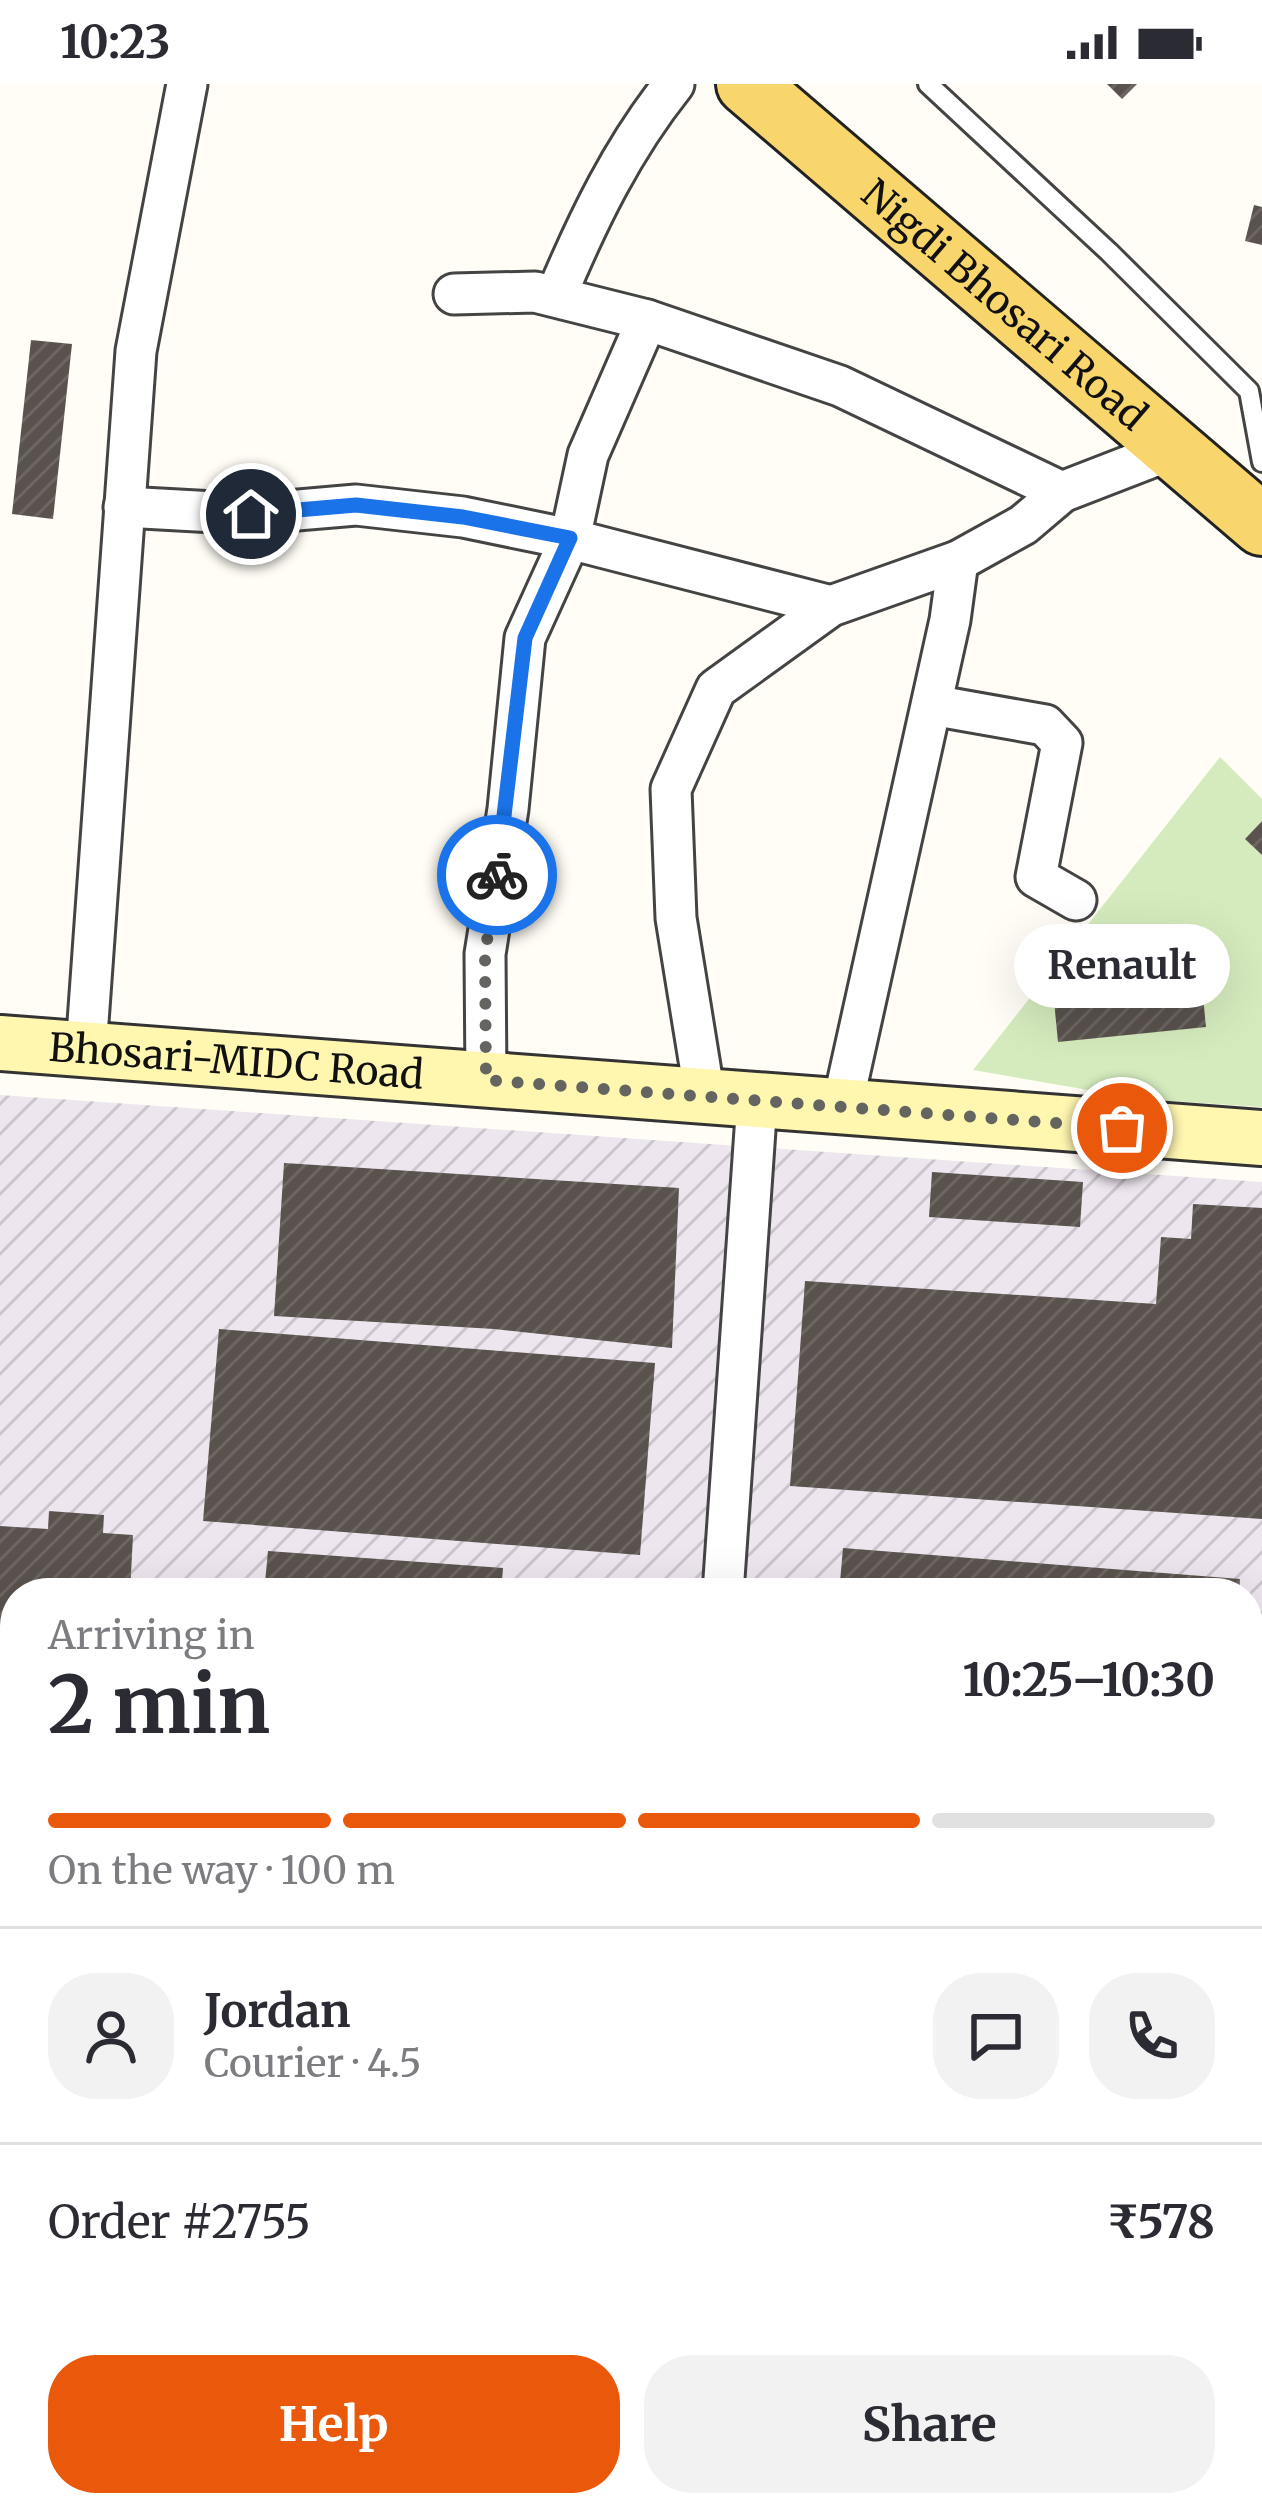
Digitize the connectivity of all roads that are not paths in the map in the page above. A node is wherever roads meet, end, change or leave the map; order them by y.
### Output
1 (187, 84) edge
2 (674, 84) edge
3 (747, 84) edge
4 (928, 84) edge
5 (454, 294) dead end
6 (556, 296) junction
7 (647, 320) junction
8 (1173, 449) junction
9 (1262, 462) edge
10 (1062, 492) junction
11 (124, 507) junction
12 (1262, 525) edge
13 (570, 538) junction
14 (958, 561) junction
15 (831, 606) junction
16 (932, 705) junction
17 (1076, 900) dead end
18 (0, 1043) edge
19 (86, 1050) junction
20 (486, 1080) junction
21 (731, 1099) junction
22 (842, 1107) junction
23 (1262, 1138) edge
24 (723, 1578) edge

1 - 11 street
2 - 6 street
3 - 8 main road, Nigdi Bhosari Road
4 - 9 lane
5 - 6 street
6 - 7 street
7 - 10 street
7 - 13 street
8 - 10 street
8 - 12 main road, Nigdi Bhosari Road
10 - 14 street
11 - 13 street
11 - 19 street
13 - 15 street
13 - 20 street
14 - 15 street
14 - 16 street
15 - 21 street
16 - 17 street
16 - 22 street
18 - 19 street, Bhosari-MIDC Road
19 - 20 street, Bhosari-MIDC Road
20 - 21 street, Bhosari-MIDC Road
21 - 22 street, Bhosari-MIDC Road
21 - 24 street
22 - 23 street, Bhosari-MIDC Road

